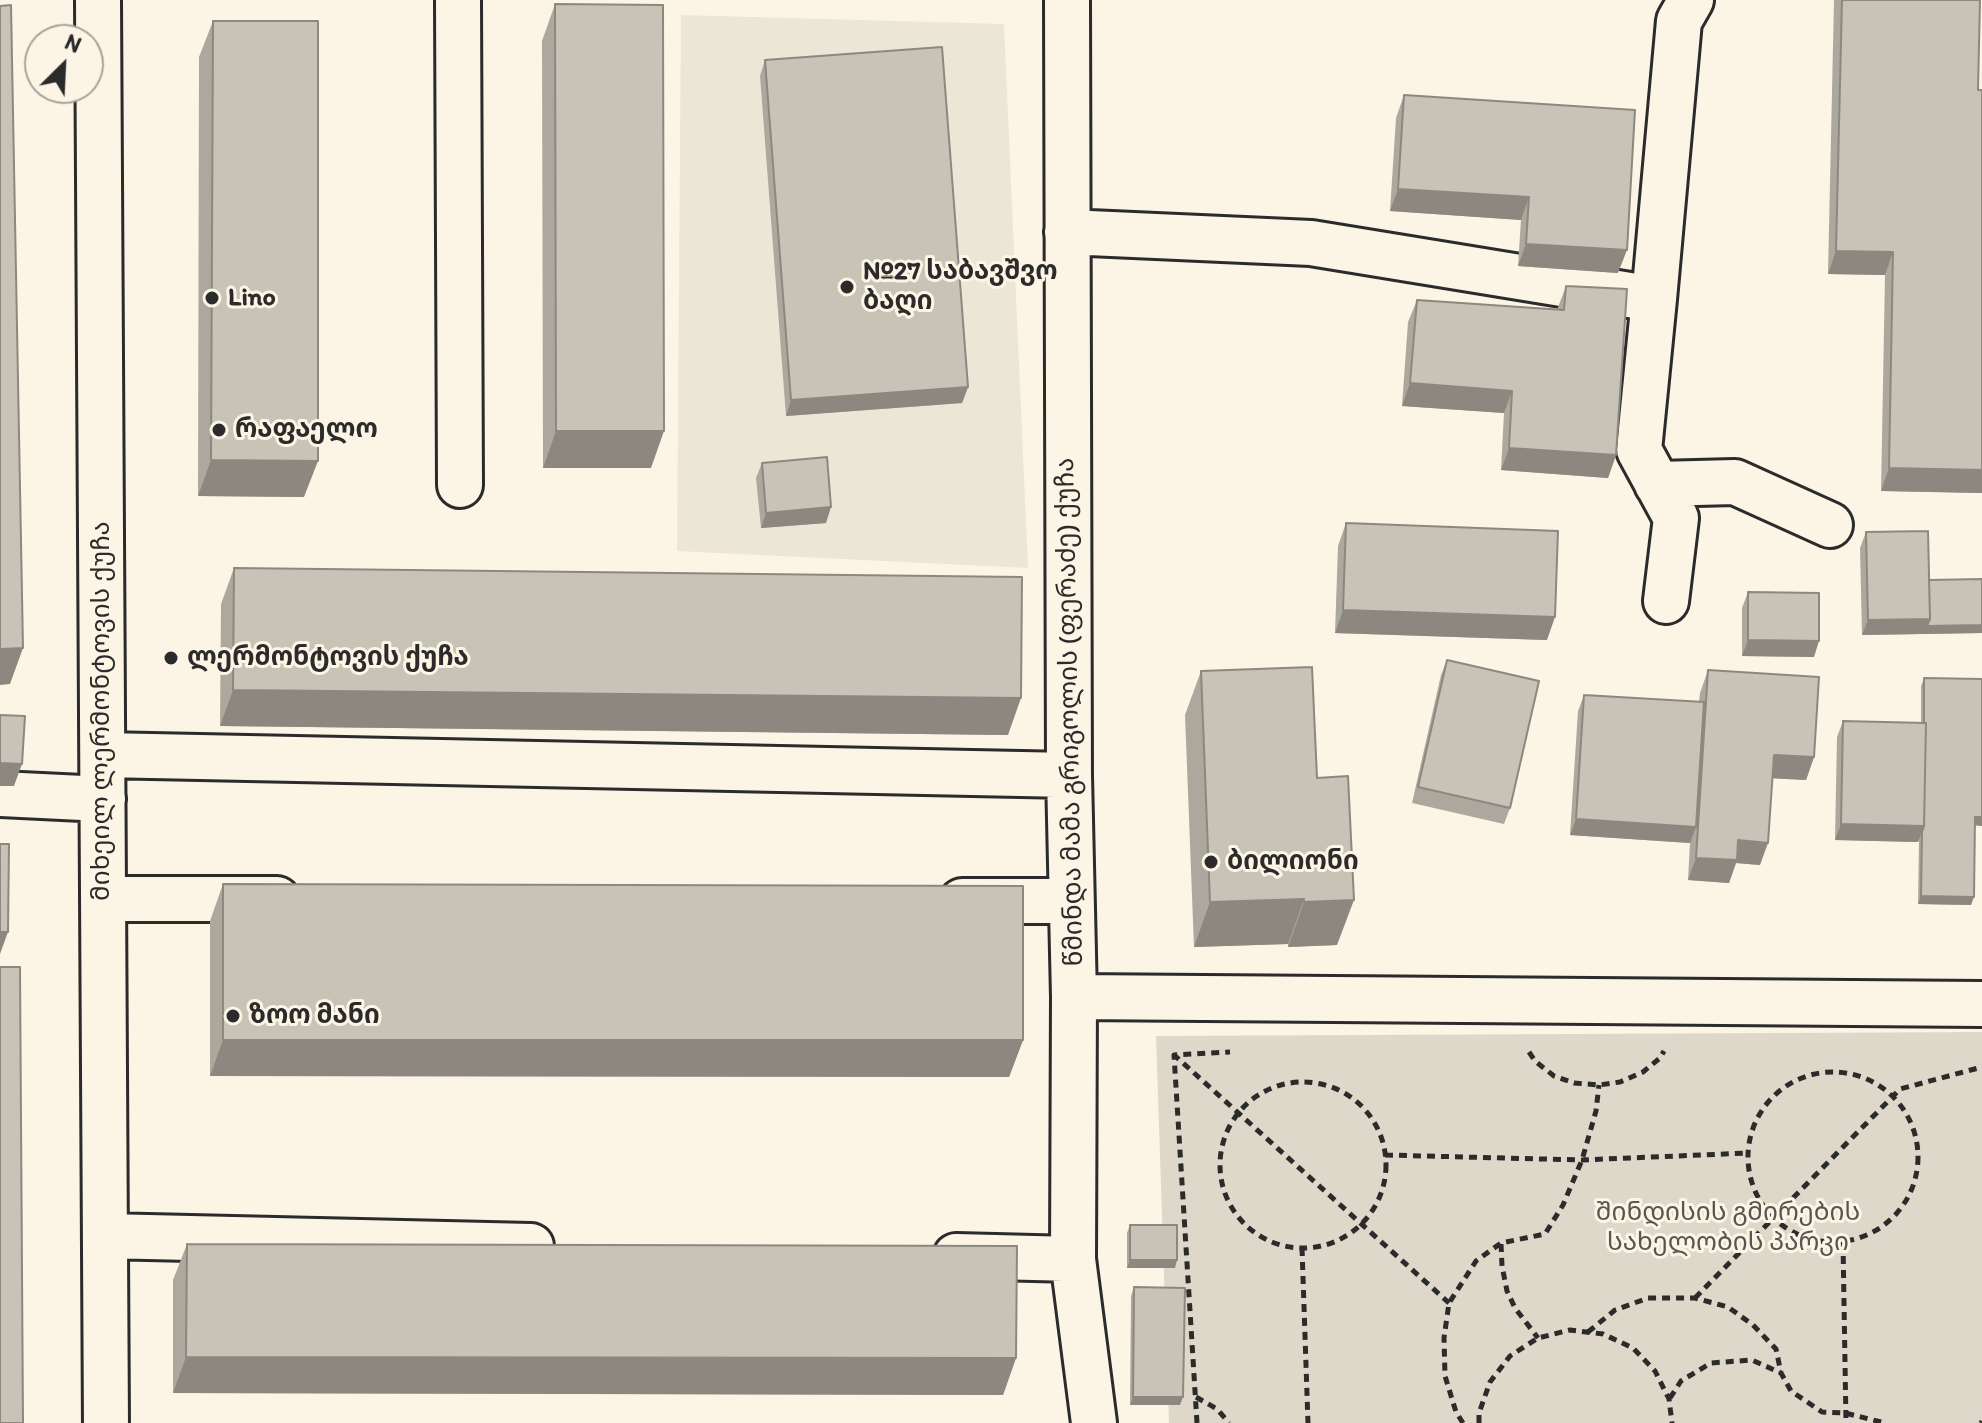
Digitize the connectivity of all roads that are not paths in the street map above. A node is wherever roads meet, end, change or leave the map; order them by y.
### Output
1 (98, 0) edge
2 (458, 0) edge
3 (1067, 0) edge
4 (1691, 0) edge
5 (1067, 232) junction
6 (1654, 299) junction
7 (1657, 484) junction
8 (460, 485) dead end
9 (1830, 525) dead end
10 (1666, 601) dead end
11 (103, 755) junction
12 (1069, 775) junction
13 (0, 794) edge
14 (103, 799) junction
15 (104, 899) junction
16 (320, 899) edge
17 (928, 901) edge
18 (1071, 901) junction
19 (1074, 997) junction
20 (1982, 1004) edge
21 (105, 1236) junction
22 (572, 1247) edge
23 (917, 1255) edge
24 (1073, 1259) junction
25 (106, 1423) edge
26 (1094, 1423) edge

1 - 11 street, მიხეილ ლერმონტოვის ქუჩა
2 - 8 street
3 - 5 street, წმინდა მამა გრიგოლის (ფერაძე) ქუჩა
4 - 6 street
5 - 6 street
5 - 12 street, წმინდა მამა გრიგოლის (ფერაძე) ქუჩა
6 - 7 street
7 - 9 street
7 - 10 street
11 - 12 street
11 - 14 street, მიხეილ ლერმონტოვის ქუჩა
12 - 18 street, წმინდა მამა გრიგოლის (ფერაძე) ქუჩა
13 - 14 street
14 - 15 street, მიხეილ ლერმონტოვის ქუჩა
15 - 16 street
15 - 21 street, მიხეილ ლერმონტოვის ქუჩა
17 - 18 street
18 - 19 street, წმინდა მამა გრიგოლის (ფერაძე) ქუჩა
19 - 20 street
19 - 24 street, წმინდა მამა გრიგოლის (ფერაძე) ქუჩა
21 - 22 street
21 - 25 street, მიხეილ ლერმონტოვის ქუჩა
23 - 24 street
24 - 26 street, წმინდა მამა გრიგოლის (ფერაძე) ქუჩა

